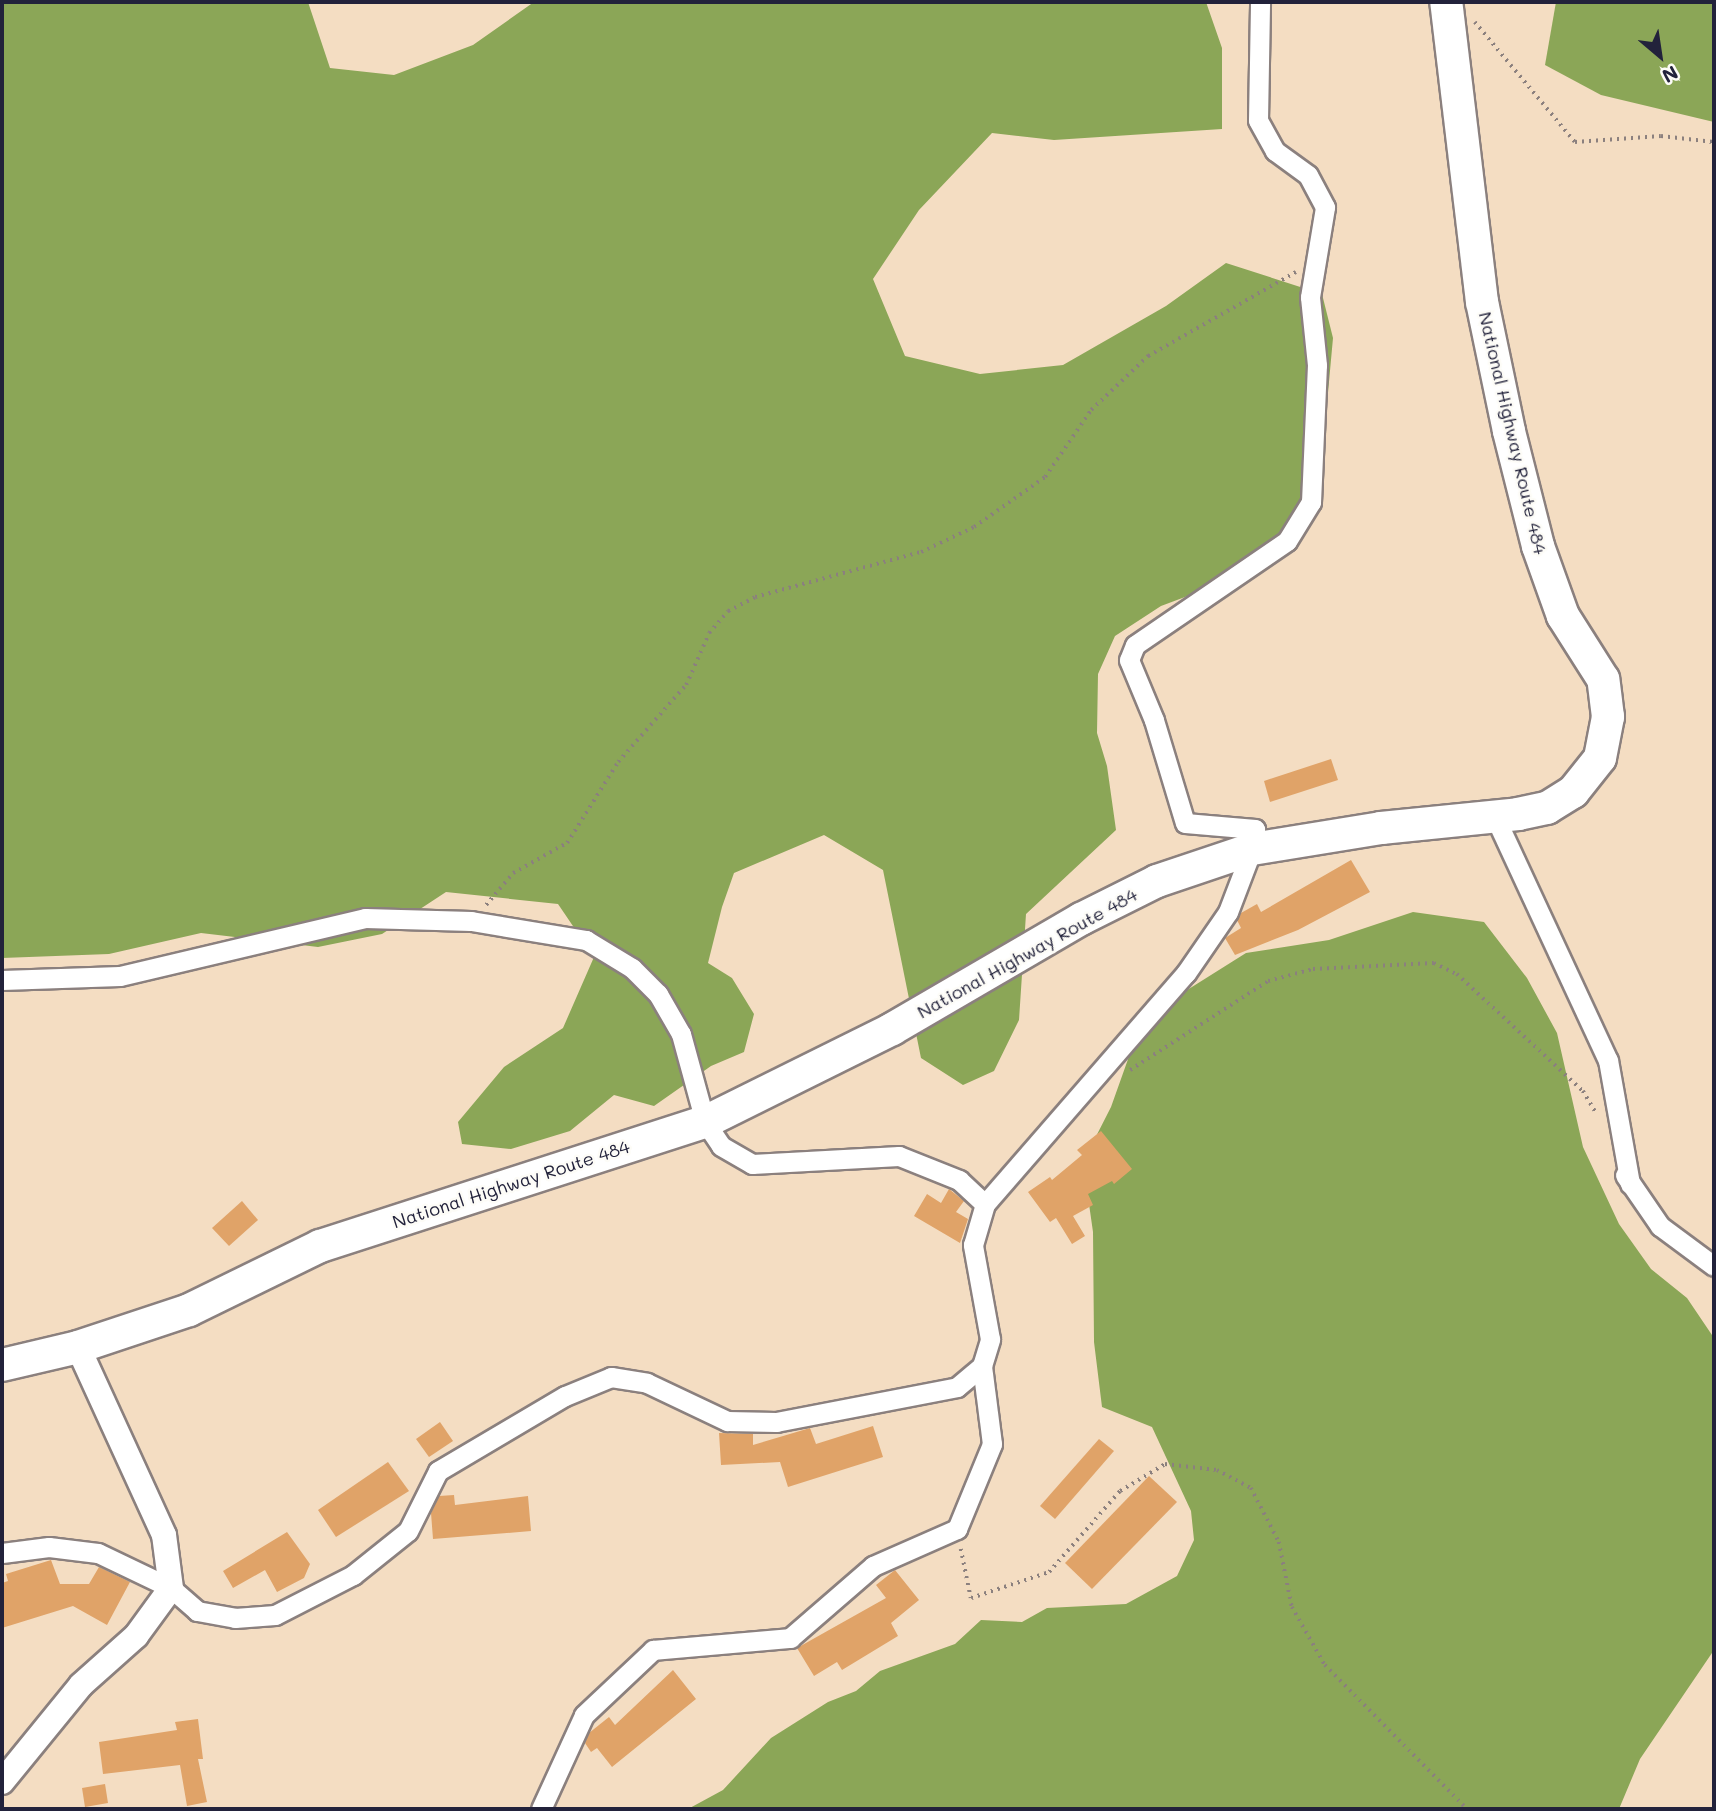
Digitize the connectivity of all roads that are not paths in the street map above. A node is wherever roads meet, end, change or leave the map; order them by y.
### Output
1 (1260, 2) edge
2 (1456, 7) edge
3 (1495, 817) junction
4 (1252, 849) junction
5 (2, 980) edge
6 (705, 1122) junction
7 (1612, 1149) road end
8 (1630, 1184) junction
9 (985, 1204) junction
10 (1714, 1266) edge
11 (78, 1347) junction
12 (2, 1365) edge
13 (982, 1366) junction
14 (2, 1553) edge
15 (171, 1588) junction
16 (2, 1782) edge
17 (541, 1809) edge

1 - 4 street
2 - 3 highway, National Highway Route 484
3 - 4 highway, National Highway Route 484
3 - 8 street
4 - 6 highway, National Highway Route 484
4 - 9 street
5 - 6 street
6 - 9 street
6 - 11 highway, National Highway Route 484
7 - 8 street
8 - 10 street
9 - 13 street
11 - 12 highway, National Highway Route 484
11 - 15 street
13 - 15 street
13 - 17 street
14 - 15 street
15 - 16 street

